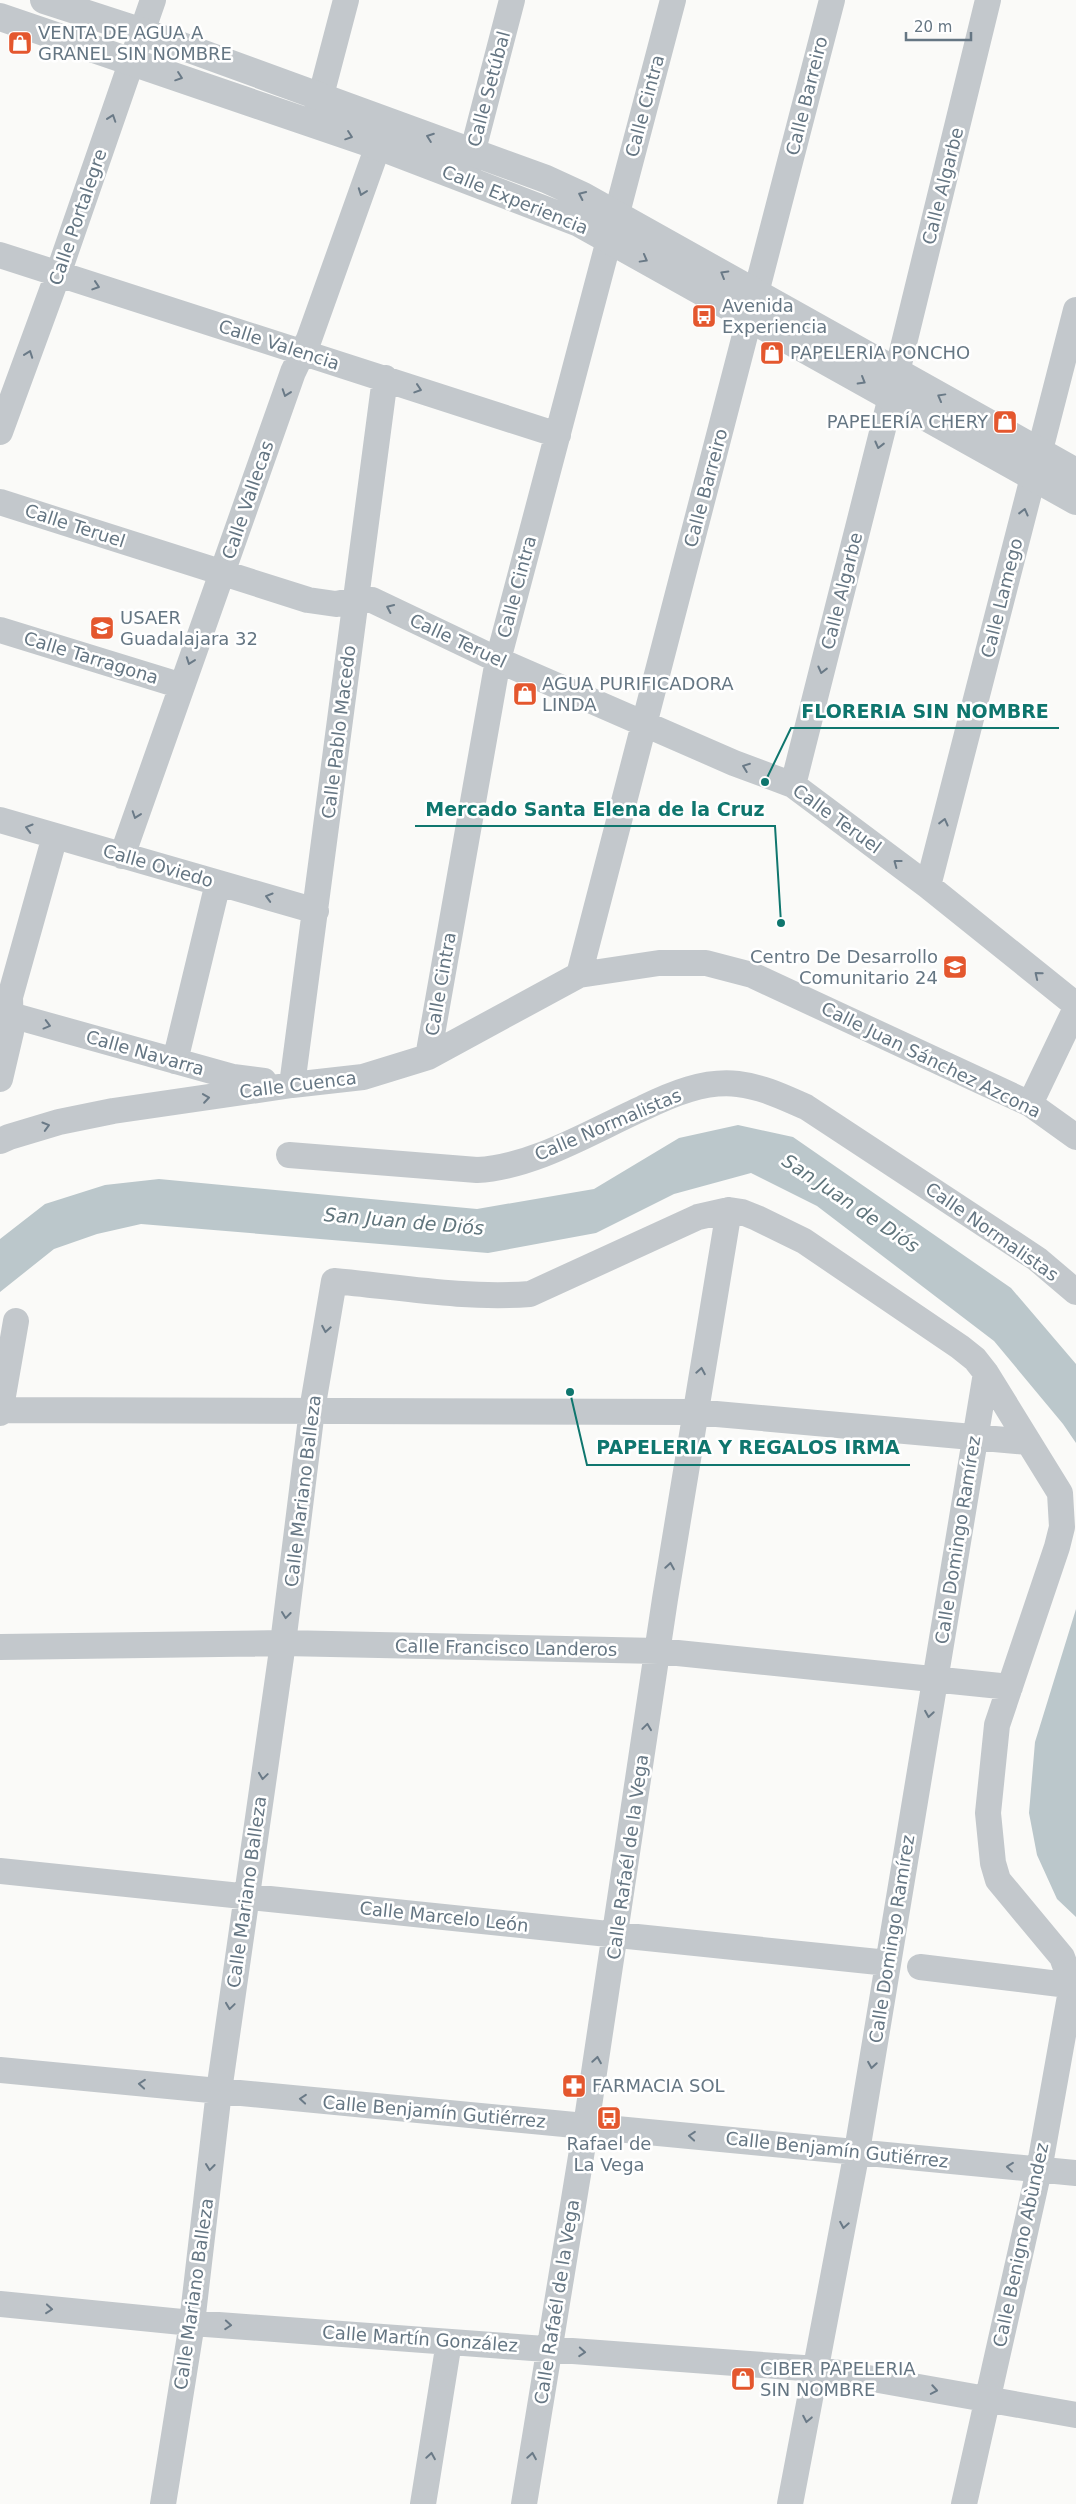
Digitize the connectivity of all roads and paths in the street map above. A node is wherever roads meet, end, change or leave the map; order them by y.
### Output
1 (44, 0) edge
2 (153, 0) edge
3 (346, 0) edge
4 (512, 0) edge
5 (673, 0) edge
6 (832, 0) edge
7 (988, 0) edge
8 (0, 17) edge
9 (143, 32) junction
10 (132, 61) junction
11 (320, 97) junction
12 (313, 123) junction
13 (378, 146) junction
14 (472, 152) junction
15 (465, 178) junction
16 (617, 213) junction
17 (610, 240) junction
18 (0, 255) edge
19 (58, 274) junction
20 (754, 305) junction
21 (1076, 310) edge
22 (302, 353) junction
23 (385, 378) junction
24 (9, 382) edge
25 (894, 385) junction
26 (0, 432) edge
27 (558, 435) junction
28 (1036, 465) junction
29 (1076, 472) edge
30 (1076, 501) edge
31 (0, 502) edge
32 (222, 573) junction
33 (356, 600) junction
34 (0, 630) edge
35 (498, 660) junction
36 (182, 686) junction
37 (644, 724) junction
38 (793, 785) junction
39 (0, 820) edge
40 (55, 836) junction
41 (122, 856) junction
42 (218, 883) junction
43 (928, 886) junction
44 (316, 910) junction
45 (579, 975) junction
46 (1076, 1007) edge
47 (5, 1014) edge
48 (428, 1057) junction
49 (175, 1061) junction
50 (0, 1079) edge
51 (292, 1085) junction
52 (1030, 1104) junction
53 (1076, 1137) edge
54 (0, 1141) edge
55 (289, 1155) dead end
56 (729, 1210) junction
57 (1076, 1292) edge
58 (16, 1321) dead end
59 (986, 1373) junction
60 (312, 1410) junction
61 (0, 1411) edge
62 (694, 1412) junction
63 (975, 1436) junction
64 (1028, 1442) junction
65 (283, 1644) junction
66 (0, 1647) edge
67 (658, 1651) junction
68 (935, 1679) junction
69 (1010, 1687) junction
70 (0, 1872) edge
71 (245, 1897) junction
72 (617, 1935) junction
73 (888, 1963) junction
74 (920, 1967) dead end
75 (1074, 1986) edge
76 (0, 2070) edge
77 (219, 2091) junction
78 (586, 2126) junction
79 (857, 2151) junction
80 (1039, 2170) junction
81 (1076, 2174) edge
82 (0, 2304) edge
83 (192, 2322) junction
84 (449, 2342) junction
85 (549, 2349) junction
86 (817, 2369) junction
87 (988, 2399) junction
88 (1076, 2415) edge
89 (163, 2504) edge
90 (424, 2504) edge
91 (524, 2504) edge
92 (790, 2504) edge
93 (964, 2504) edge

1 - 9 street, Calle Experiencia
2 - 9 street, Calle Portalegre
3 - 11 street
4 - 14 street, Calle Setúbal
5 - 16 street, Calle Cintra
6 - 20 street, Calle Barreiro
7 - 25 street, Calle Algarbe
8 - 10 street, Calle Experiencia
9 - 10 street, Calle Portalegre
9 - 11 street, Calle Experiencia
10 -> 12 street, Calle Experiencia
19 -> 10 street, Calle Portalegre
11 - 12 street
14 -> 11 street, Calle Experiencia
12 -> 13 street, Calle Experiencia
13 - 15 street, Calle Experiencia
13 -> 22 street, Calle Vallecas
14 - 15 street, Calle Setúbal
16 -> 14 street, Calle Experiencia
15 - 17 street, Calle Experiencia
20 -> 16 street, Calle Experiencia
17 -> 20 street, Calle Experiencia
17 - 27 street, Calle Cintra
18 - 19 street, Calle Valencia
19 -> 22 street, Calle Valencia
24 -> 19 street, Calle Portalegre
20 - 25 street, Calle Experiencia
20 - 37 street, Calle Barreiro
21 - 28 street, Calle Lamego
22 - 23 street, Calle Valencia
22 -> 32 street, Calle Vallecas
23 -> 27 street, Calle Valencia
23 - 33 street, Calle Pablo Macedo
24 - 26 street, Calle Portalegre
25 - 28 street, Calle Experiencia
25 -> 38 street, Calle Algarbe
27 - 35 street, Calle Cintra
28 - 29 street, Calle Experiencia
28 - 30 street, Calle Experiencia
43 -> 28 street, Calle Lamego
31 - 32 street, Calle Teruel
32 - 33 street, Calle Teruel
32 -> 36 street, Calle Vallecas
35 -> 33 street, Calle Teruel
33 - 44 street, Calle Pablo Macedo
34 - 36 street, Calle Tarragona
35 - 37 street, Calle Teruel
35 - 48 street, Calle Cintra
36 -> 41 street, Calle Vallecas
38 -> 37 street, Calle Teruel
37 - 45 street, Calle Barreiro
43 -> 38 street, Calle Teruel
40 -> 39 street, Calle Oviedo
40 - 41 street, Calle Oviedo
40 - 47 street
41 - 42 street, Calle Oviedo
44 -> 42 street, Calle Oviedo
42 - 49 street
46 -> 43 street, Calle Teruel
44 - 51 street, Calle Pablo Macedo
45 - 48 street, Calle Cuenca
45 - 52 street, Calle Juan Sánchez Azcona
46 - 52 street
47 -> 49 street, Calle Navarra
47 - 50 street
48 - 51 street, Calle Cuenca
49 - 51 street, Calle Navarra
54 -> 51 street, Calle Cuenca
52 - 53 street, Calle Juan Sánchez Azcona
55 - 57 street, Calle Normalistas
56 - 59 street
56 -> 60 street, Calle Mariano Balleza
62 -> 56 street, Calle Rafaél de la Vega
58 - 61 street
59 - 63 street, Calle Domingo Ramírez
59 - 64 street
60 - 61 street
60 - 62 street
60 -> 65 street, Calle Mariano Balleza
62 - 63 street
67 -> 62 street, Calle Rafaél de la Vega
63 - 64 street
63 - 68 street, Calle Domingo Ramírez
64 - 69 street
65 - 66 street, Calle Francisco Landeros
65 - 67 street, Calle Francisco Landeros
65 -> 71 street, Calle Mariano Balleza
67 - 68 street, Calle Francisco Landeros
72 -> 67 street, Calle Rafaél de la Vega
68 - 69 street, Calle Francisco Landeros
68 -> 73 street, Calle Domingo Ramírez
69 - 75 street
70 - 71 street, Calle Marcelo León
71 - 72 street, Calle Marcelo León
71 -> 77 street, Calle Mariano Balleza
72 - 73 street, Calle Marcelo León
78 -> 72 street, Calle Rafaél de la Vega
73 -> 79 street, Calle Domingo Ramírez
74 - 75 street
75 - 80 street, Calle Benigno Abùndez
77 -> 76 street, Calle Benjamín Gutiérrez
78 -> 77 street, Calle Benjamín Gutiérrez
77 -> 83 street, Calle Mariano Balleza
79 -> 78 street, Calle Benjamín Gutiérrez
78 - 85 street, Calle Rafaél de la Vega
80 -> 79 street, Calle Benjamín Gutiérrez
79 -> 86 street, Calle Domingo Ramírez
80 - 81 street, Calle Benjamín Gutiérrez
80 - 87 street, Calle Benigno Abùndez
82 -> 83 street, Calle Martín González
83 -> 84 street, Calle Martín González
83 - 89 street, Calle Mariano Balleza
84 - 85 street, Calle Martín González
90 -> 84 street
85 -> 86 street, Calle Martín González
91 -> 85 street, Calle Rafaél de la Vega
86 -> 87 street, Calle Martín González
86 -> 92 street, Calle Domingo Ramírez
87 - 88 street, Calle Martín González
87 - 93 street, Calle Benigno Abùndez

